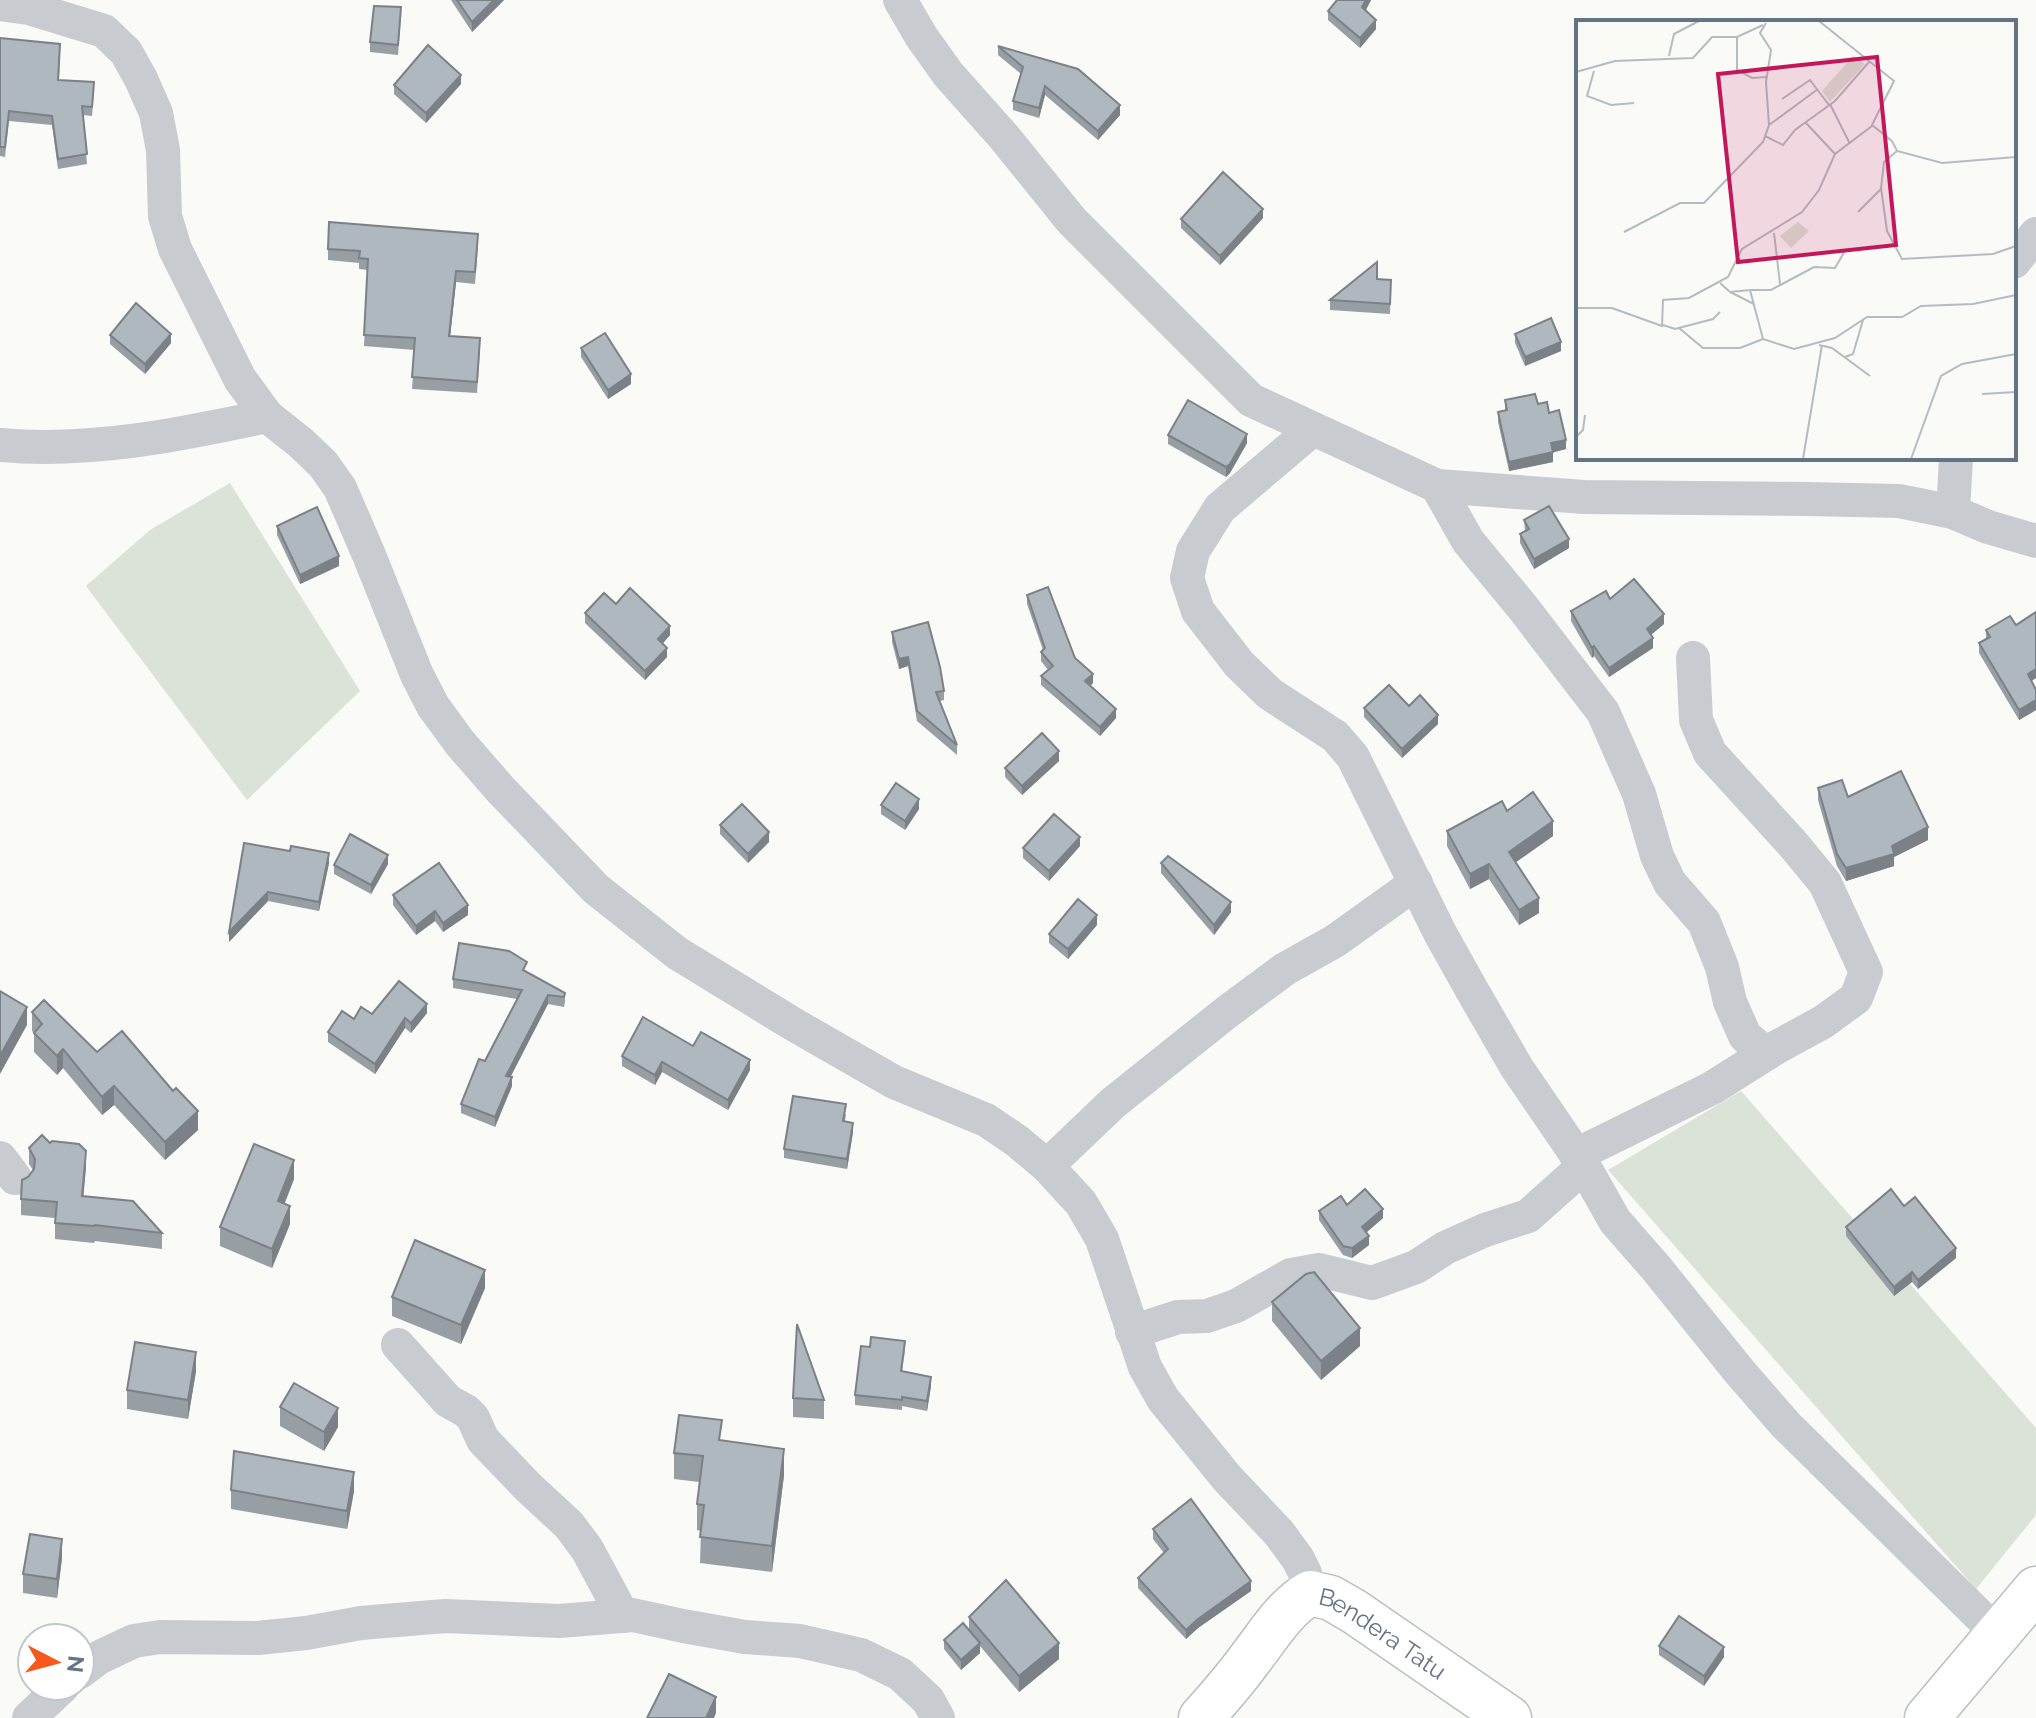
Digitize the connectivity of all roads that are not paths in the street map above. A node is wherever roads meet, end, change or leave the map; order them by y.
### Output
1 (900, 0) edge
2 (0, 4) edge
3 (2036, 234) edge
4 (2016, 259) edge
5 (267, 416) junction
6 (1313, 429) junction
7 (0, 445) edge
8 (1956, 460) edge
9 (1437, 486) junction
10 (1953, 512) junction
11 (2036, 541) edge
12 (1693, 658) dead end
13 (1416, 883) junction
14 (1766, 1054) junction
15 (1580, 1160) junction
16 (1047, 1166) junction
17 (1132, 1332) junction
18 (398, 1345) dead end
19 (2036, 1589) edge
20 (1310, 1593) junction
21 (623, 1616) junction
22 (1998, 1634) junction
23 (96, 1660) edge
24 (46, 1702) edge
25 (29, 1718) edge
26 (938, 1718) edge
27 (1201, 1718) edge
28 (1509, 1718) edge
29 (1927, 1718) edge

1 - 6 street
2 - 5 street
3 - 4 street
5 - 7 street
5 - 16 street
6 - 9 street
6 - 13 street
8 - 10 street
9 - 10 street
9 - 14 street
10 - 11 street
12 - 14 street
13 - 15 street
13 - 16 street
14 - 15 street
15 - 17 street
15 - 22 street
16 - 17 street
17 - 20 street
18 - 21 street
19 - 22 main road
20 - 27 main road, Bendera Tatu
20 - 28 main road, Bendera Tatu
21 - 23 street
21 - 26 street
22 - 29 main road
24 - 25 street

